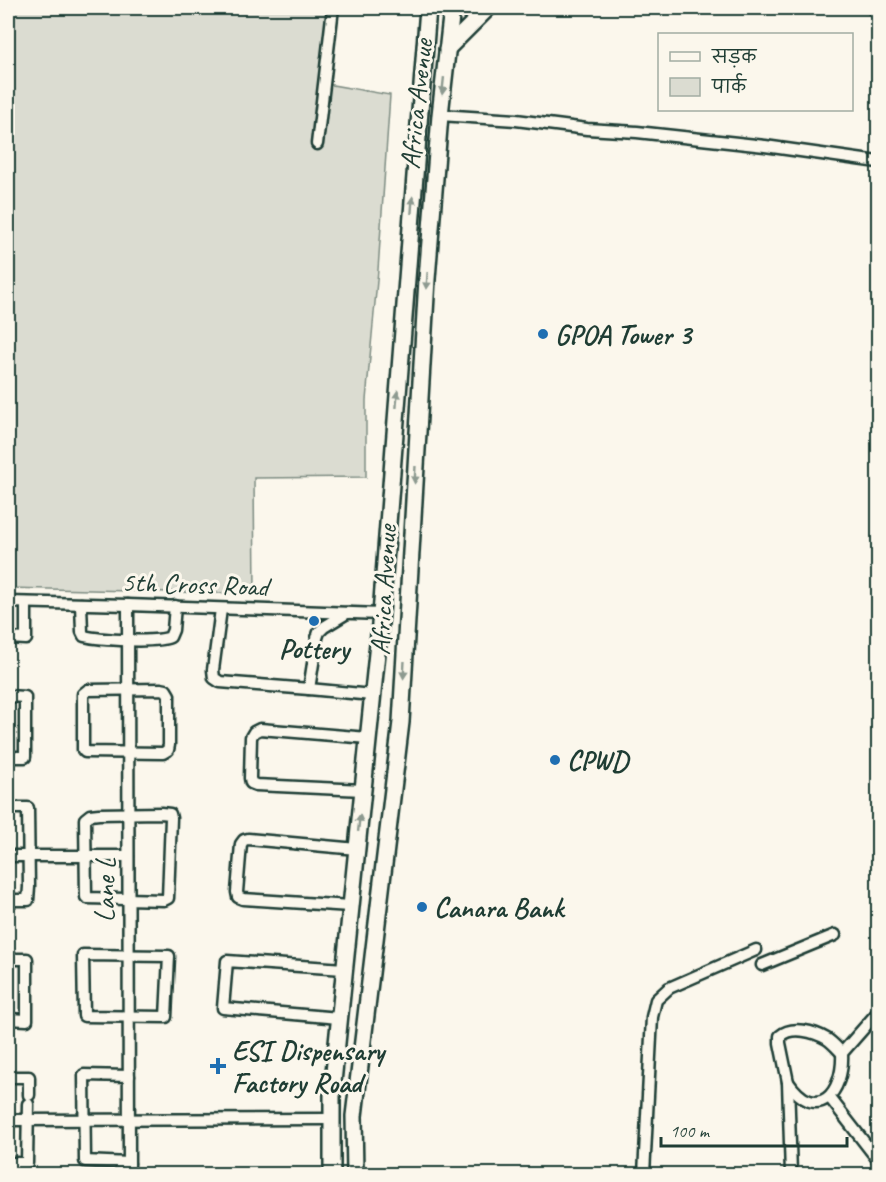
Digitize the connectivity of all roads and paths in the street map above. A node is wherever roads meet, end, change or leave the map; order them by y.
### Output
1 (333, 8) edge
2 (428, 8) edge
3 (452, 8) edge
4 (488, 8) edge
5 (874, 8) edge
6 (879, 8) edge
7 (447, 49) junction
8 (440, 115) junction
9 (317, 144) dead end
10 (879, 162) edge
11 (8, 602) edge
12 (26, 603) junction
13 (81, 604) junction
14 (128, 605) junction
15 (175, 606) junction
16 (221, 609) junction
17 (347, 613) junction
18 (381, 614) junction
19 (8, 638) edge
20 (128, 639) junction
21 (128, 689) junction
22 (309, 689) junction
23 (372, 695) junction
24 (8, 696) edge
25 (368, 738) junction
26 (128, 753) junction
27 (8, 757) edge
28 (363, 790) junction
29 (8, 808) edge
30 (128, 814) junction
31 (357, 849) junction
32 (8, 856) edge
33 (28, 856) junction
34 (86, 856) junction
35 (128, 856) junction
36 (129, 898) junction
37 (8, 900) edge
38 (350, 906) junction
39 (835, 935) dead end
40 (756, 950) dead end
41 (129, 956) junction
42 (8, 959) edge
43 (762, 965) dead end
44 (344, 969) junction
45 (879, 1012) edge
46 (129, 1017) junction
47 (339, 1018) junction
48 (8, 1019) edge
49 (842, 1053) junction
50 (129, 1076) junction
51 (8, 1077) edge
52 (788, 1082) junction
53 (830, 1098) junction
54 (129, 1119) junction
55 (331, 1119) junction
56 (8, 1120) edge
57 (28, 1120) junction
58 (84, 1120) junction
59 (879, 1160) edge
60 (8, 1163) edge
61 (129, 1169) edge
62 (332, 1174) edge
63 (355, 1174) edge
64 (644, 1174) edge
65 (791, 1174) edge

1 - 9 street
18 -> 2 main road, Africa Avenue
3 - 7 main road, Africa Avenue
4 - 7 main road
5 - 6 street
7 -> 8 main road, Africa Avenue
8 - 10 street
8 -> 63 main road, Africa Avenue
11 - 12 street, 5th Cross Road
12 - 13 street, 5th Cross Road
12 - 19 street
13 - 14 street, 5th Cross Road
13 - 20 street
14 - 15 street, 5th Cross Road
14 - 20 street, Lane L
15 - 16 street, 5th Cross Road
15 - 20 street
16 - 17 street, 5th Cross Road
16 - 22 street
17 - 18 street, 5th Cross Road
17 - 22 street
18 - 23 main road, Africa Avenue
20 - 21 street, Lane L
21 - 26 street, Lane L
21 - 26 street
21 - 26 street
22 - 23 street
23 - 25 main road, Africa Avenue
24 - 27 street
25 - 28 main road, Africa Avenue
25 - 28 street
26 - 30 street, Lane L
31 -> 28 main road, Africa Avenue
29 - 33 street
30 - 34 street
30 - 35 street, Lane L
30 - 36 street
31 - 38 main road, Africa Avenue
31 - 38 street
32 - 33 street
33 - 34 street
33 - 37 street
34 - 35 street
34 - 36 street
35 - 36 street, Lane L
36 - 41 street, Lane L
38 - 44 main road, Africa Avenue
39 - 43 street
40 - 64 street
41 - 46 street, Lane L
41 - 46 street
41 - 46 street
42 - 48 street
44 - 47 main road, Africa Avenue
44 - 47 street
45 - 49 street
46 - 50 street, Lane L
47 - 55 main road, Africa Avenue
49 - 52 street
49 - 53 street
50 - 54 street, Lane L
50 - 58 street
51 - 57 street
52 - 53 street
52 - 65 street
53 - 59 street
54 - 55 street
54 - 58 street
54 - 61 street, Lane L
55 - 62 main road, Africa Avenue
56 - 57 street
57 - 58 street
57 - 60 street
58 - 61 street

